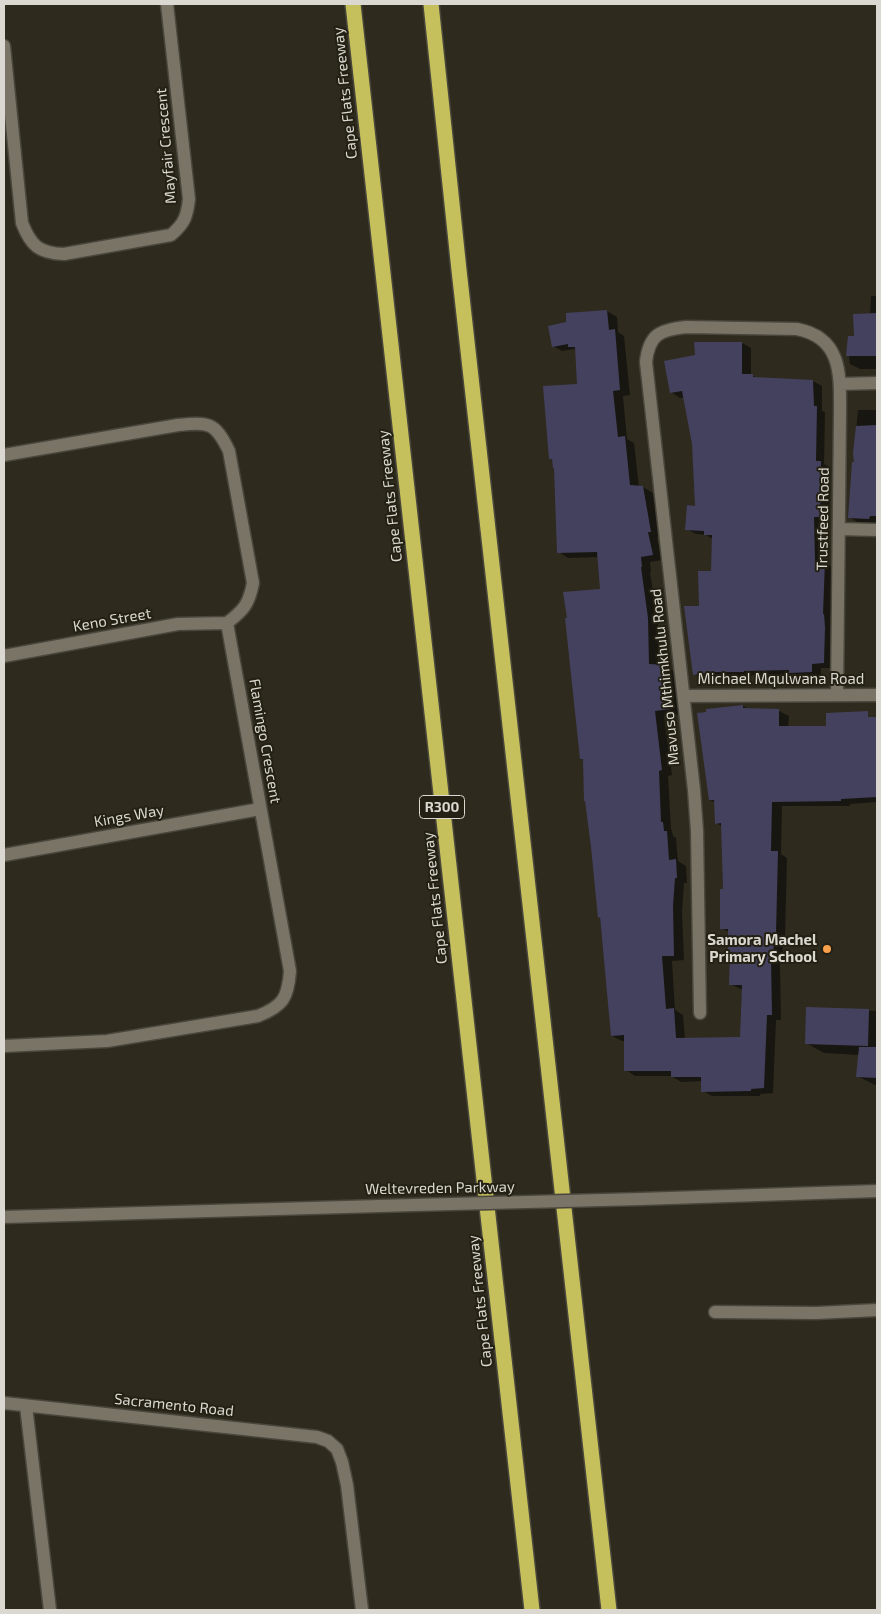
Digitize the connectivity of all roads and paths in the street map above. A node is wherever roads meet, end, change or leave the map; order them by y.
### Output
1 (167, 4) edge
2 (353, 4) edge
3 (431, 4) edge
4 (4, 46) edge
5 (829, 346) joint
6 (877, 383) edge
7 (840, 384) junction
8 (4, 455) edge
9 (839, 529) junction
10 (877, 530) edge
11 (227, 622) junction
12 (4, 656) edge
13 (837, 695) junction
14 (877, 695) edge
15 (684, 696) junction
16 (260, 809) junction
17 (4, 854) edge
18 (700, 1013) dead end
19 (4, 1046) edge
20 (877, 1191) edge
21 (4, 1217) edge
22 (877, 1310) edge
23 (715, 1312) dead end
24 (4, 1403) edge
25 (26, 1406) junction
26 (50, 1610) edge
27 (362, 1610) edge
28 (532, 1610) edge
29 (609, 1610) edge

1 - 4 street, Mayfair Crescent
2 - 28 highway, Cape Flats Freeway / R300
3 - 29 highway
5 - 7 street, Trustfeed Road
5 - 15 street, Mavuso Mthimkhulu Road
6 - 7 street
7 - 9 street, Trustfeed Road
8 - 11 street
9 - 10 street
9 - 13 street, Trustfeed Road
11 - 12 street, Keno Street
11 - 16 street, Flamingo Crescent
13 - 14 street, Michael Mqulwana Road
13 - 15 street, Michael Mqulwana Road
15 - 18 street, Mavuso Mthimkhulu Road
16 - 17 street, Kings Way
16 - 19 street, Flamingo Crescent
20 - 21 street, Weltevreden Parkway, bridge
22 - 23 street
24 - 25 street, Sacramento Road
25 - 26 street
25 - 27 street, Sacramento Road

